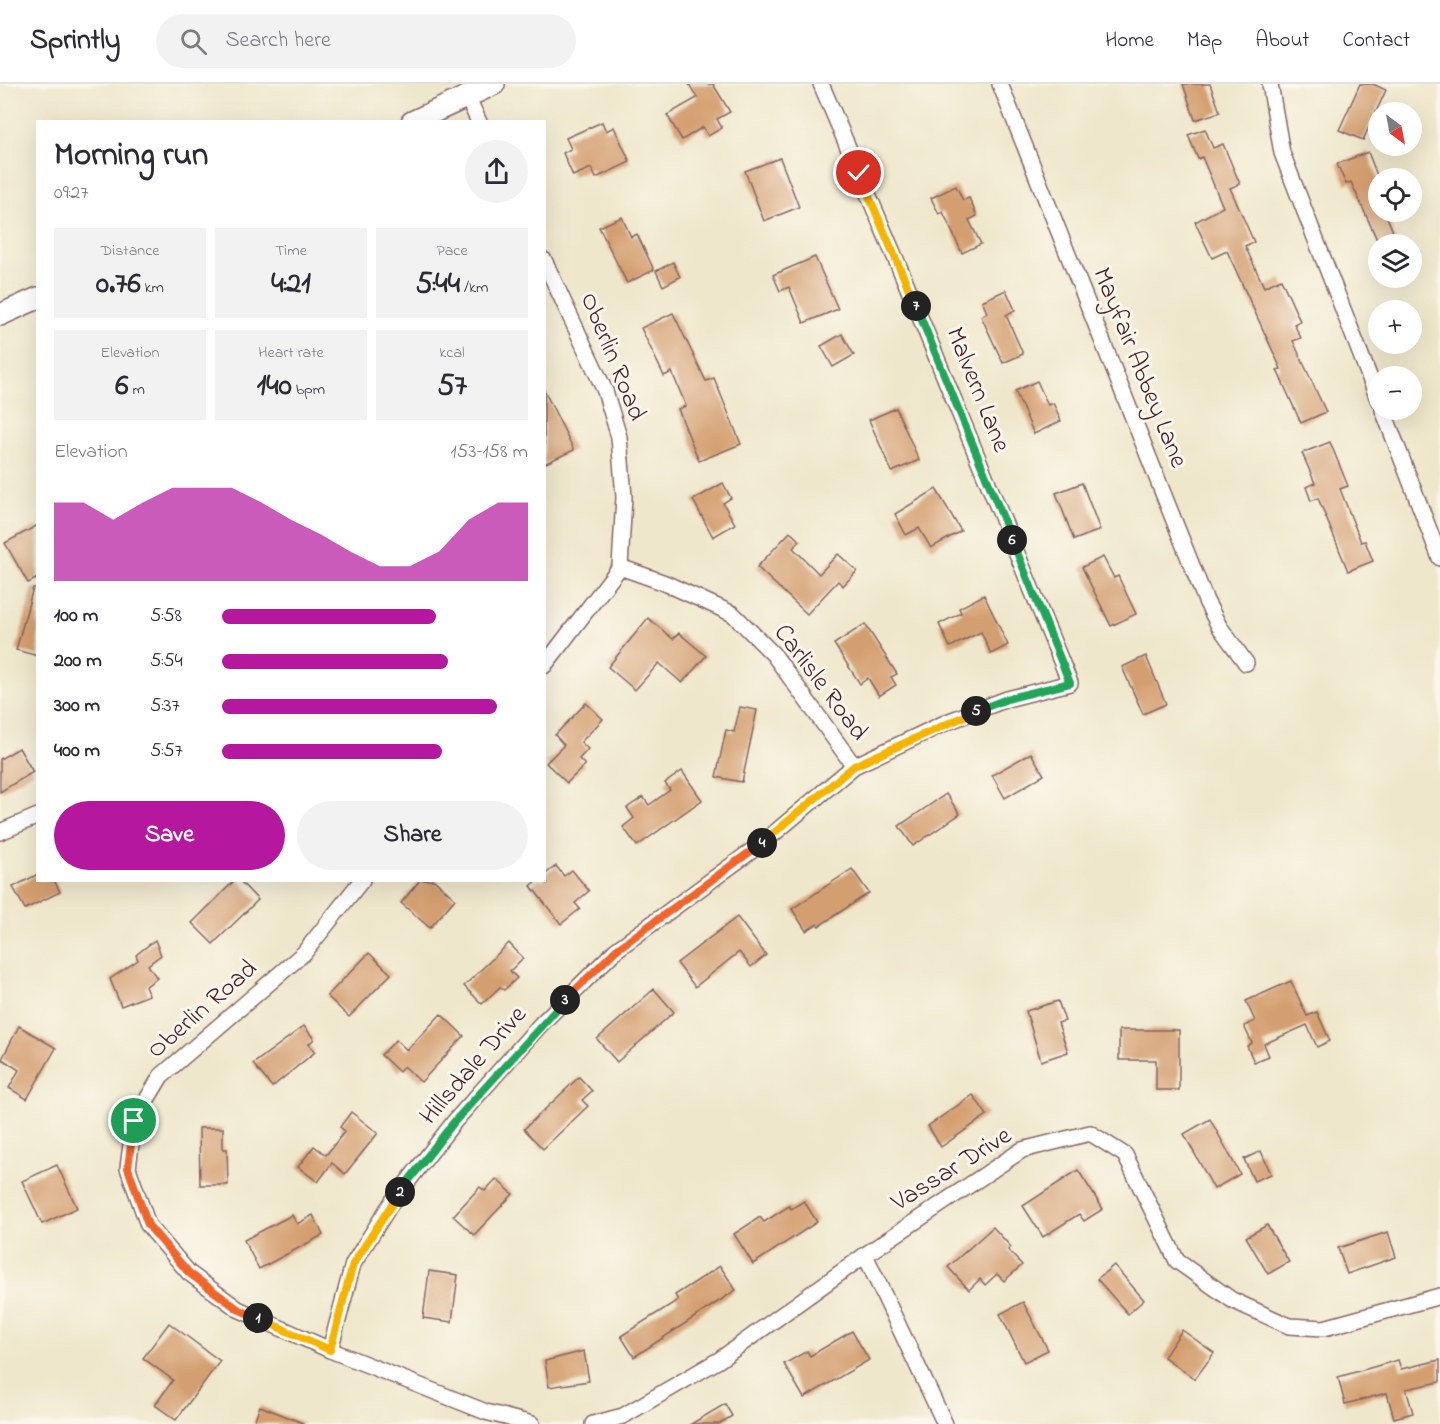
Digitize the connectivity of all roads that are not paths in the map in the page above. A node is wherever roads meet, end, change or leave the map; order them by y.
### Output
1 (494, 84) edge
2 (821, 84) edge
3 (1000, 84) edge
4 (1270, 84) edge
5 (467, 96) junction
6 (416, 120) edge
7 (478, 120) edge
8 (546, 264) edge
9 (36, 299) edge
10 (0, 315) edge
11 (1368, 373) edge
12 (1387, 420) edge
13 (1440, 558) edge
14 (620, 567) junction
15 (546, 663) edge
16 (1246, 663) dead end
17 (1070, 683) joint
18 (854, 766) junction
19 (36, 817) edge
20 (0, 832) edge
21 (360, 882) edge
22 (865, 1255) junction
23 (1440, 1296) edge
24 (330, 1350) junction
25 (532, 1424) edge
26 (593, 1424) edge
27 (945, 1424) edge

1 - 5 main road
2 - 17 street, Malvern Lane
3 - 16 street, Mayfair Abbey Lane
4 - 11 street
5 - 6 main road
5 - 7 street
8 - 14 street, Oberlin Road
9 - 10 main road
12 - 13 street
14 - 15 street
14 - 18 street, Carlisle Road
17 - 18 street, Hillsdale Drive
18 - 24 street, Hillsdale Drive
19 - 20 street
21 - 24 street, Oberlin Road
22 - 23 street, Vassar Drive
22 - 26 street, Vassar Drive
22 - 27 street
24 - 25 street, Oberlin Road

